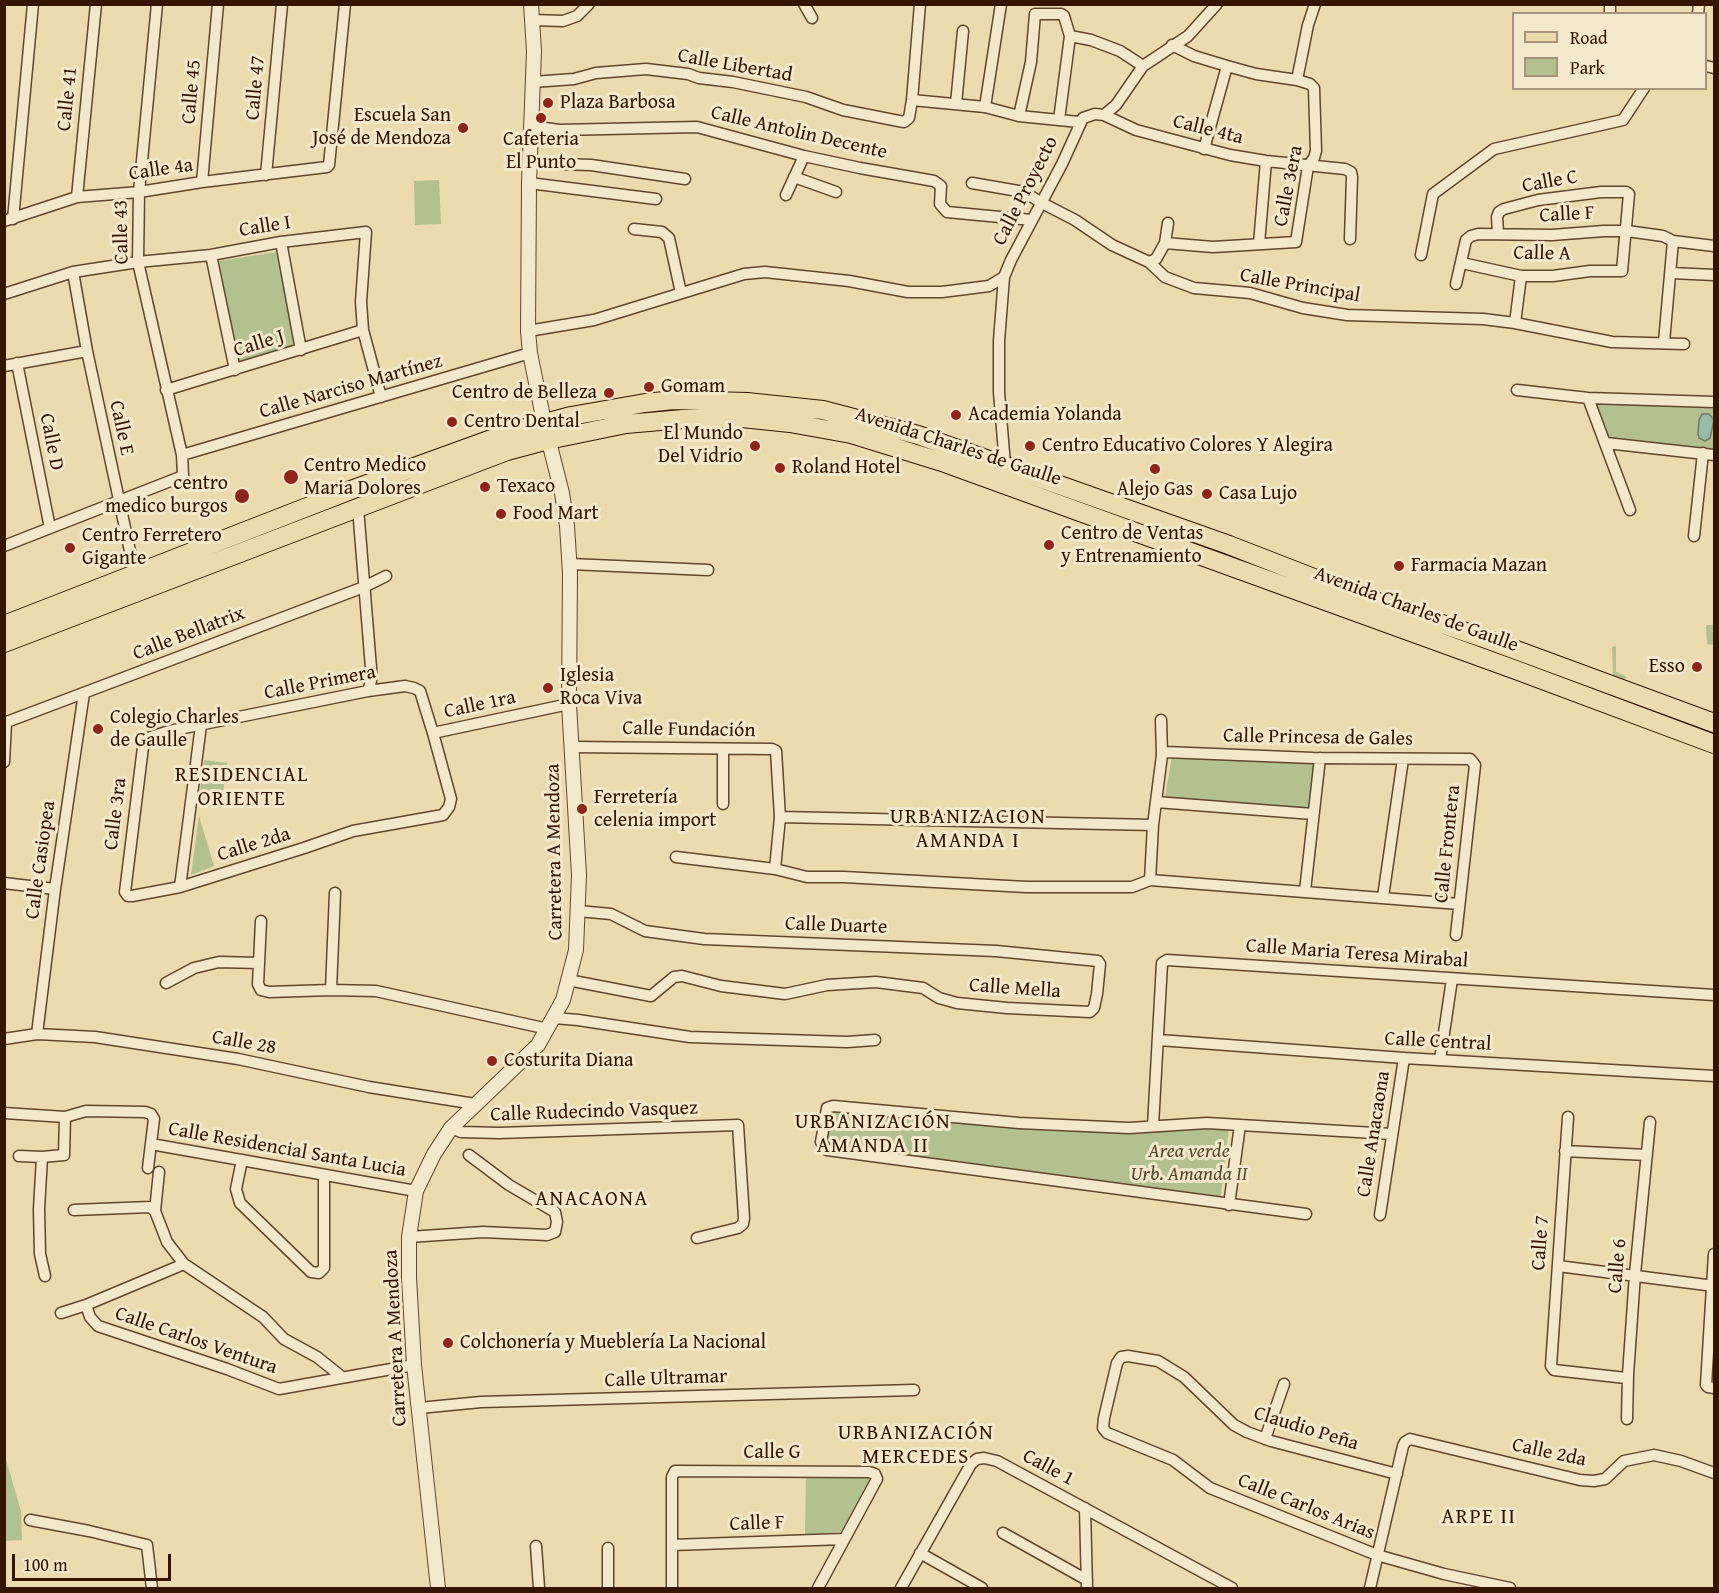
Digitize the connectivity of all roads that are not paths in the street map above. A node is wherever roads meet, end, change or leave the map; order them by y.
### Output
1 (33, 4) edge
2 (96, 4) edge
3 (157, 4) edge
4 (218, 4) edge
5 (282, 4) edge
6 (345, 4) edge
7 (531, 4) edge
8 (589, 4) edge
9 (804, 4) edge
10 (920, 4) edge
11 (1001, 4) edge
12 (1218, 4) edge
13 (1315, 4) edge
14 (1034, 9) edge
15 (812, 18) dead end
16 (533, 20) junction
17 (963, 31) dead end
18 (1070, 36) junction
19 (1172, 45) junction
20 (1143, 66) junction
21 (1227, 66) junction
22 (1297, 80) junction
23 (533, 82) junction
24 (1643, 90) edge
25 (912, 100) junction
26 (956, 104) junction
27 (985, 107) junction
28 (1104, 115) junction
29 (1019, 116) junction
30 (1059, 120) junction
31 (1079, 122) junction
32 (531, 126) junction
33 (1204, 149) junction
34 (804, 156) junction
35 (1266, 161) junction
36 (530, 163) junction
37 (1308, 166) junction
38 (266, 175) junction
39 (794, 177) junction
40 (685, 178) dead end
41 (202, 182) junction
42 (529, 183) junction
43 (972, 183) dead end
44 (139, 192) junction
45 (836, 192) dead end
46 (786, 195) dead end
47 (76, 197) junction
48 (656, 200) dead end
49 (1042, 203) junction
50 (9, 220) edge
51 (1032, 220) junction
52 (1168, 223) dead end
53 (634, 229) dead end
54 (1627, 231) junction
55 (1498, 233) junction
56 (1350, 239) dead end
57 (1673, 241) junction
58 (281, 242) junction
59 (1165, 243) junction
60 (1259, 244) junction
61 (1714, 246) edge
62 (211, 255) junction
63 (1421, 255) dead end
64 (138, 262) junction
65 (1149, 262) junction
66 (1462, 263) junction
67 (72, 272) junction
68 (1671, 273) junction
69 (1714, 275) edge
70 (1521, 276) junction
71 (1004, 278) junction
72 (1456, 284) dead end
73 (681, 293) junction
74 (4, 294) edge
75 (1515, 323) junction
76 (363, 330) junction
77 (528, 332) junction
78 (1664, 342) junction
79 (1684, 344) dead end
80 (301, 350) junction
81 (87, 351) junction
82 (530, 353) junction
83 (17, 363) junction
84 (4, 366) edge
85 (235, 370) junction
86 (166, 390) junction
87 (1517, 390) dead end
88 (381, 397) junction
89 (1588, 398) junction
90 (1714, 402) edge
91 (546, 431) junction
92 (1606, 443) junction
93 (1703, 453) junction
94 (182, 455) junction
95 (1714, 455) edge
96 (970, 463) junction
97 (1005, 465) junction
98 (119, 503) junction
99 (358, 508) junction
100 (1630, 510) dead end
101 (1136, 513) junction
102 (50, 528) junction
103 (1131, 531) junction
104 (1694, 536) dead end
105 (4, 546) edge
106 (570, 564) junction
107 (708, 570) dead end
108 (167, 571) junction
109 (386, 576) dead end
110 (138, 583) junction
111 (364, 587) junction
112 (4, 625) edge
113 (4, 643) edge
114 (368, 691) junction
115 (84, 693) junction
116 (569, 704) junction
117 (1161, 720) dead end
118 (5, 723) edge
119 (1714, 723) edge
120 (201, 725) junction
121 (433, 733) junction
122 (148, 738) joint
123 (1714, 744) edge
124 (572, 747) junction
125 (723, 749) junction
126 (1164, 754) junction
127 (1320, 758) junction
128 (1403, 759) junction
129 (1470, 759) joint
130 (4, 762) edge
131 (1156, 802) junction
132 (723, 804) dead end
133 (1313, 814) junction
134 (780, 816) junction
135 (1153, 825) junction
136 (676, 857) dead end
137 (775, 868) junction
138 (1149, 880) junction
139 (4, 884) edge
140 (180, 887) junction
141 (55, 889) junction
142 (1305, 891) junction
143 (335, 893) dead end
144 (128, 896) joint
145 (1383, 897) junction
146 (1459, 904) junction
147 (578, 911) junction
148 (261, 921) dead end
149 (1456, 935) dead end
150 (259, 963) junction
151 (1452, 979) junction
152 (568, 980) junction
153 (166, 983) dead end
154 (331, 990) junction
155 (1714, 995) edge
156 (1090, 1012) joint
157 (551, 1024) junction
158 (37, 1034) junction
159 (4, 1038) edge
160 (874, 1040) dead end
161 (1159, 1040) junction
162 (1404, 1058) junction
163 (1440, 1060) junction
164 (1714, 1076) edge
165 (475, 1104) junction
166 (4, 1113) edge
167 (65, 1117) junction
168 (1568, 1117) dead end
169 (1650, 1122) dead end
170 (1240, 1125) junction
171 (1153, 1126) junction
172 (451, 1128) junction
173 (1391, 1134) junction
174 (151, 1144) junction
175 (1565, 1151) junction
176 (469, 1155) dead end
177 (1647, 1155) junction
178 (19, 1156) dead end
179 (42, 1157) junction
180 (242, 1160) junction
181 (148, 1168) dead end
182 (159, 1172) dead end
183 (324, 1175) junction
184 (416, 1191) junction
185 (1229, 1205) junction
186 (74, 1210) dead end
187 (155, 1211) junction
188 (1306, 1214) dead end
189 (1380, 1215) dead end
190 (409, 1237) junction
191 (697, 1238) dead end
192 (1714, 1254) edge
193 (184, 1264) junction
194 (1558, 1266) junction
195 (1635, 1274) junction
196 (45, 1276) dead end
197 (1714, 1286) edge
198 (86, 1305) junction
199 (61, 1313) dead end
200 (414, 1365) junction
201 (342, 1377) junction
202 (1627, 1377) junction
203 (1284, 1384) dead end
204 (1711, 1387) edge
205 (914, 1390) dead end
206 (418, 1408) junction
207 (1627, 1419) dead end
208 (1103, 1428) joint
209 (1264, 1439) junction
210 (1714, 1473) edge
211 (1397, 1474) junction
212 (1085, 1508) junction
213 (30, 1520) dead end
214 (1003, 1533) dead end
215 (844, 1539) junction
216 (672, 1545) junction
217 (537, 1546) dead end
218 (608, 1548) dead end
219 (920, 1553) junction
220 (1377, 1556) junction
221 (1087, 1584) edge
222 (152, 1588) edge
223 (438, 1588) edge
224 (539, 1588) edge
225 (608, 1588) edge
226 (672, 1588) edge
227 (818, 1588) edge
228 (901, 1588) edge
229 (982, 1588) edge
230 (1232, 1588) edge
231 (1370, 1588) edge
232 (1510, 1588) edge

1 - 50 street
2 - 47 street, Calle 41
3 - 44 street, Calle 43
4 - 41 street, Calle 45
5 - 38 street, Calle 47
6 - 38 street, Calle 4a
7 - 16 street, Carretera A Mendoza
8 - 16 street
9 - 15 street
10 - 25 street
11 - 27 street
12 - 19 street
13 - 22 street
14 - 18 street
14 - 29 street
16 - 23 street, Carretera A Mendoza
17 - 26 street
18 - 20 street
18 - 30 street
19 - 20 street
19 - 21 street
20 - 28 street
21 - 22 street
21 - 33 street
22 - 37 street, Calle 3era
23 - 25 street, Calle Libertad
23 - 32 street, Carretera A Mendoza
24 - 63 street
25 - 26 street
26 - 27 street
27 - 29 street
28 - 31 street, Calle Proyecto
28 - 33 street, Calle 4ta
29 - 30 street
30 - 31 street
31 - 49 street, Calle Proyecto
32 - 34 street, Calle Antolin Decente
32 - 36 street, Carretera A Mendoza
33 - 35 street, Calle 4ta
34 - 39 street
34 - 51 street, Calle Antolin Decente
35 - 37 street, Calle 4ta
35 - 60 street
36 - 40 street
36 - 42 street, Carretera A Mendoza
37 - 56 street, Calle 4ta
37 - 60 street, Calle 3era
38 - 41 street, Calle 4a
39 - 45 street
39 - 46 street
41 - 44 street, Calle 4a
42 - 48 street
42 - 77 street, Carretera A Mendoza
43 - 49 street, Calle Principal
44 - 47 street, Calle 4a
44 - 64 street, Calle 43
47 - 50 street, Calle 4a
49 - 51 street, Calle Proyecto
49 - 65 street, Calle Principal
51 - 71 street, Calle Proyecto
52 - 59 street
53 - 73 street
54 - 55 street, Calle F
54 - 55 street, Calle C
54 - 57 street, Calle F
54 - 70 street, Calle A
55 - 66 street, Calle F
57 - 61 street, Calle F
57 - 68 street
58 - 62 street, Calle I
58 - 76 street, Calle I
58 - 80 street
59 - 60 street
59 - 65 street
62 - 64 street, Calle I
62 - 85 street
64 - 67 street, Calle I
64 - 86 street, Calle 43
65 - 75 street, Calle Principal
66 - 70 street, Calle A
66 - 72 street, Calle F
67 - 74 street, Calle I
67 - 81 street, Calle E
68 - 69 street
68 - 78 street
70 - 75 street
71 - 73 street
71 - 97 street, Calle Proyecto
73 - 77 street
75 - 78 street, Calle Principal
76 - 80 street, Calle J
76 - 88 street, Calle I
77 - 82 street, Carretera A Mendoza
78 - 79 street, Calle Principal
80 - 85 street, Calle J
81 - 83 street
81 - 98 street, Calle E
82 - 88 street, Calle Narciso Martínez
82 - 91 street, Carretera A Mendoza
83 - 84 street
83 - 102 street, Calle D
85 - 86 street, Calle J
86 - 94 street, Calle 43
87 - 89 street
88 - 94 street, Calle Narciso Martínez
89 - 90 street
89 - 92 street
91 - 96 main road, Avenida Charles de Gaulle
91 - 99 main road, Avenida Charles de Gaulle
91 - 106 street, Carretera A Mendoza
91 - 108 main road, Avenida Charles de Gaulle
92 - 93 street
92 - 100 street
93 - 95 street
93 - 104 street
94 - 98 street
96 - 97 main road, Avenida Charles de Gaulle
96 - 103 main road, Avenida Charles de Gaulle
97 - 101 main road, Avenida Charles de Gaulle
98 - 102 street
98 - 110 street, Calle E
99 - 108 main road, Avenida Charles de Gaulle
99 - 111 street
101 - 103 main road
101 - 119 main road, Avenida Charles de Gaulle
102 - 105 street
103 - 123 main road, Avenida Charles de Gaulle
106 - 107 street
106 - 116 street, Carretera A Mendoza
108 - 110 main road, Avenida Charles de Gaulle
109 - 111 street, Calle Bellatrix
110 - 112 main road, Avenida Charles de Gaulle
110 - 113 main road, Avenida Charles de Gaulle
111 - 114 street
111 - 115 street, Calle Bellatrix
114 - 120 street, Calle Primera
114 - 121 street, Calle Primera
115 - 118 street, Calle Bellatrix
115 - 141 street, Calle Casiopea
116 - 121 street, Calle 1ra
116 - 124 street, Carretera A Mendoza
117 - 126 street
118 - 130 street
120 - 122 street, Calle Primera
120 - 140 street
121 - 140 street, Calle 2da
122 - 144 street, Calle 3ra
124 - 125 street, Calle Fundación
124 - 147 street, Carretera A Mendoza
125 - 132 street
125 - 134 street, Calle Fundación
126 - 127 street, Calle Princesa de Gales
126 - 131 street
127 - 128 street, Calle Princesa de Gales
127 - 133 street
128 - 129 street, Calle Princesa de Gales
128 - 145 street
129 - 146 street, Calle Frontera
131 - 133 street
131 - 135 street
133 - 142 street
134 - 135 street
134 - 137 street, Calle Fundación
135 - 138 street
136 - 137 street
137 - 138 street
138 - 142 street
139 - 141 street
140 - 144 street, Calle 2da
141 - 158 street, Calle Casiopea
142 - 145 street
143 - 154 street
145 - 146 street
146 - 149 street, Calle Frontera
147 - 152 street, Carretera A Mendoza
147 - 156 street, Calle Duarte
148 - 150 street
150 - 153 street
150 - 154 street
151 - 155 street, Calle Maria Teresa Mirabal
151 - 161 street, Calle Maria Teresa Mirabal
151 - 163 street
152 - 156 street, Calle Mella
152 - 157 street, Carretera A Mendoza
154 - 157 street
157 - 160 street
157 - 165 street, Carretera A Mendoza
158 - 159 street, Calle 28
158 - 165 street, Calle 28
161 - 162 street, Calle Central
161 - 171 street, Calle Maria Teresa Mirabal
162 - 163 street, Calle Central
162 - 173 street, Calle Anacaona
163 - 164 street, Calle Central
165 - 172 street, Carretera A Mendoza
166 - 167 street
167 - 174 street
167 - 179 street
168 - 175 street, Calle 7
169 - 177 street, Calle 6
170 - 171 street
170 - 173 street
170 - 185 street
171 - 185 street
172 - 184 street, Carretera A Mendoza
172 - 191 street, Calle Rudecindo Vasquez
173 - 189 street, Calle Anacaona
174 - 180 street, Calle Residencial Santa Lucia
174 - 181 street
175 - 177 street
175 - 194 street, Calle 7
176 - 190 street
177 - 195 street, Calle 6
178 - 179 street
179 - 196 street
180 - 183 street, Calle Residencial Santa Lucia
180 - 183 street
182 - 187 street
183 - 184 street, Calle Residencial Santa Lucia
184 - 190 street, Carretera A Mendoza
185 - 188 street
186 - 187 street
187 - 193 street
190 - 200 street, Carretera A Mendoza
192 - 197 street
193 - 198 street
193 - 201 street
194 - 195 street
194 - 202 street, Calle 7
195 - 197 street
195 - 202 street, Calle 6
197 - 204 street
198 - 199 street
198 - 201 street, Calle Carlos Ventura
200 - 201 street, Calle Carlos Ventura
200 - 206 street, Carretera A Mendoza
202 - 207 street, Calle 6
203 - 209 street
205 - 206 street, Calle Ultramar
206 - 223 street, Carretera A Mendoza
208 - 209 street, Claudio Peña
208 - 220 street, Calle Carlos Arias
209 - 211 street, Claudio Peña
210 - 211 street, Calle 2da
211 - 220 street
212 - 219 street, Calle 1
212 - 221 street
212 - 230 street, Calle 1
213 - 222 street
214 - 221 street
215 - 216 street, Calle F
215 - 216 street, Calle G
215 - 227 street
216 - 226 street
217 - 224 street
218 - 225 street
219 - 228 street, Calle 1
219 - 229 street
220 - 231 street
220 - 232 street, Calle Carlos Arias

